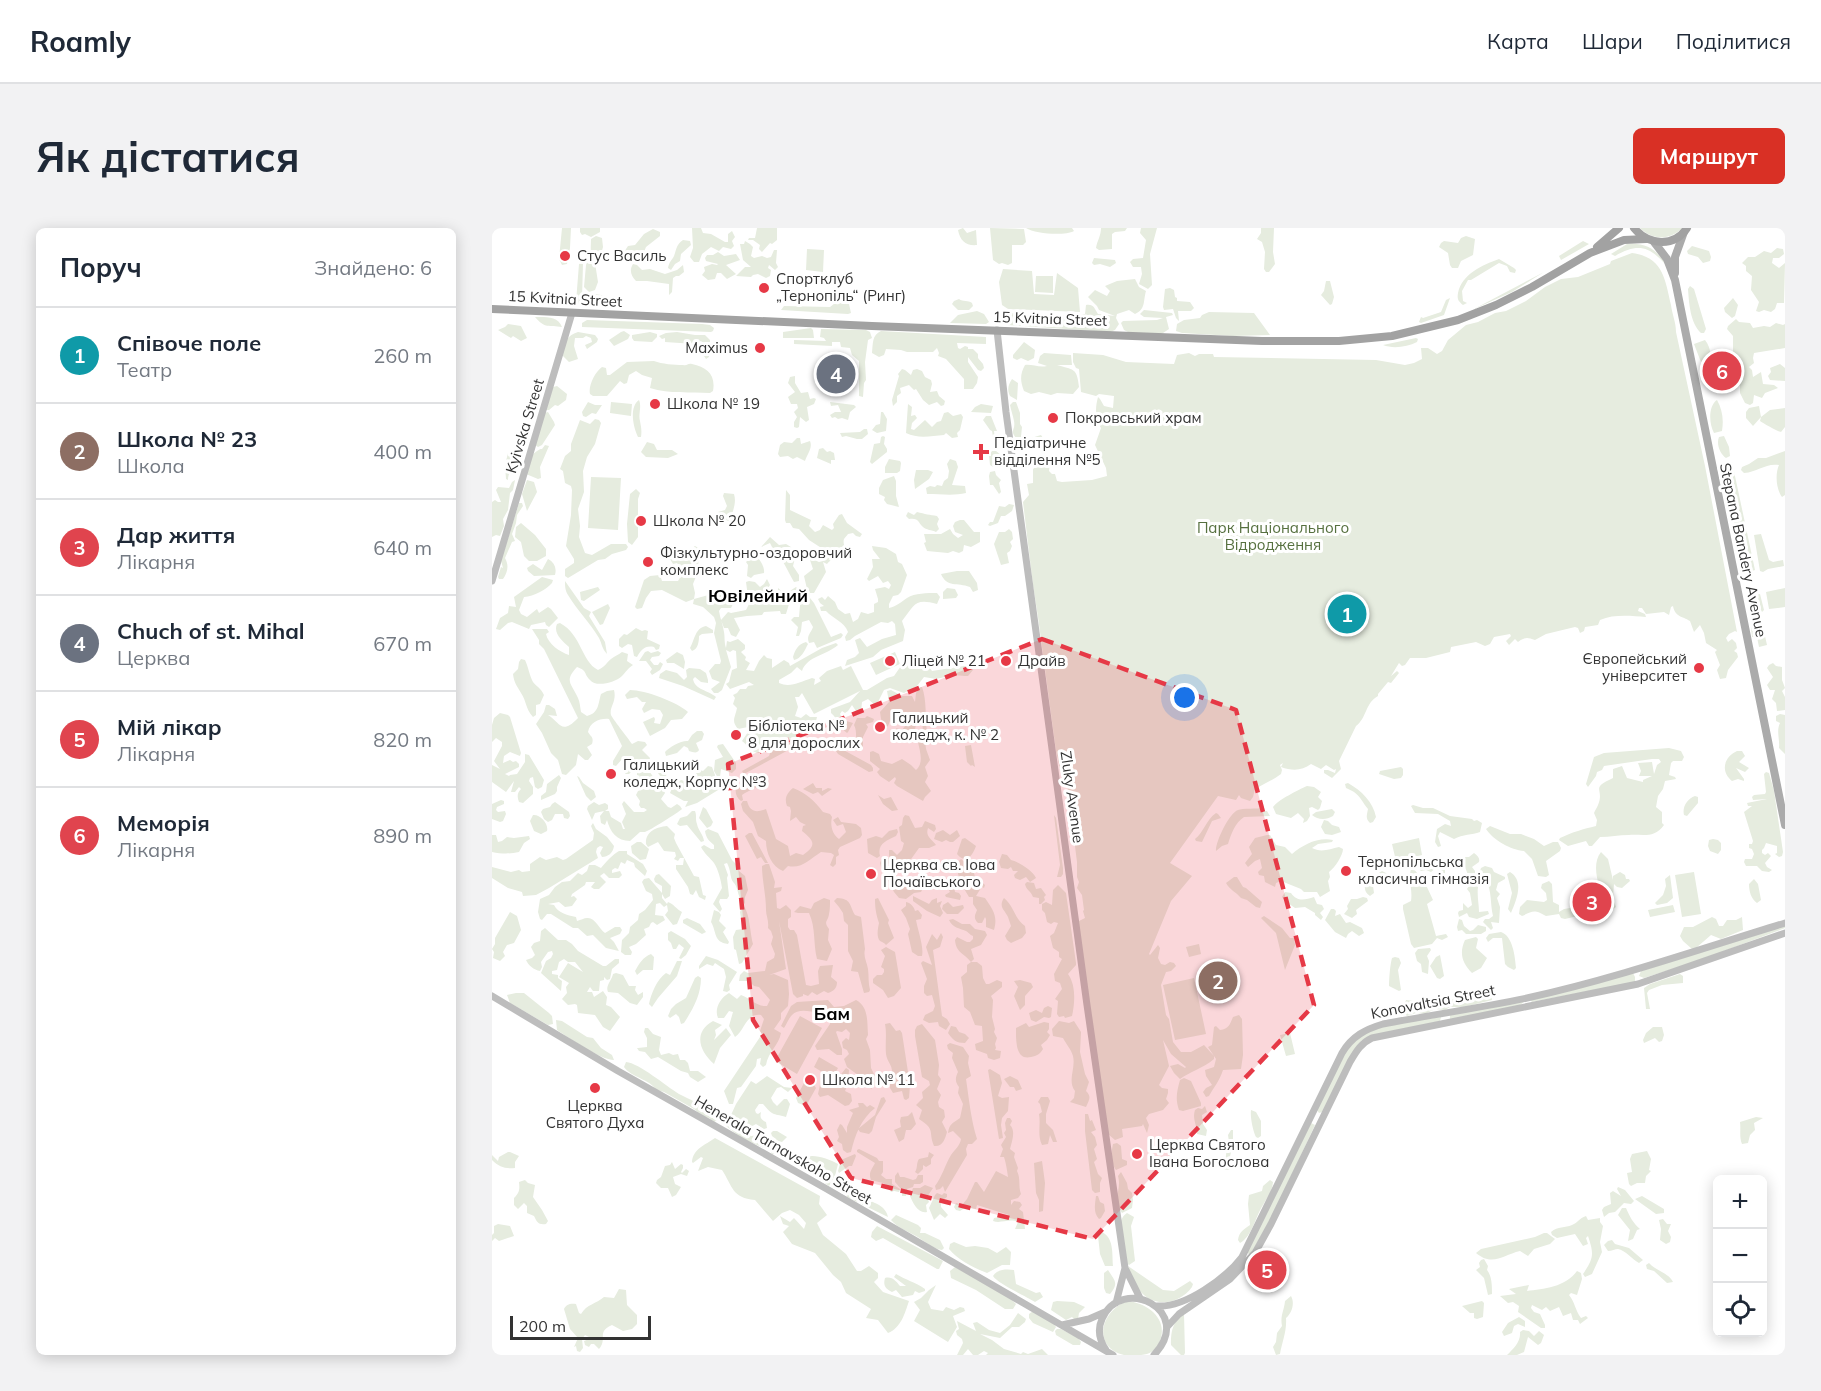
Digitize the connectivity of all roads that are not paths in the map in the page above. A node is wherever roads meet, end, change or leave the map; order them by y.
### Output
1 (1619, 228) edge
2 (1634, 228) edge
3 (1686, 230) edge
4 (1650, 240) junction
5 (1590, 253) junction
6 (1675, 280) junction
7 (492, 309) edge
8 (572, 313) junction
9 (997, 330) junction
10 (492, 580) edge
11 (1785, 825) edge
12 (1785, 923) edge
13 (1785, 933) edge
14 (1636, 969) junction
15 (1638, 984) junction
16 (492, 996) edge
17 (1527, 998) junction
18 (1528, 1006) junction
19 (1312, 1117) junction
20 (1320, 1122) junction
21 (1245, 1260) junction
22 (1125, 1268) junction
23 (1202, 1294) junction
24 (1140, 1298) junction
25 (1116, 1303) junction
26 (1157, 1306) junction
27 (1106, 1312) junction
28 (1062, 1326) junction
29 (1167, 1327) junction
30 (1111, 1353) edge
31 (1154, 1355) edge

1 - 5 highway, 15 Kvitnia Street
2 - 4 highway
3 - 4 highway, 15 Kvitnia Street
3 - 6 main road, Stepana Bandery Avenue
4 - 5 highway, 15 Kvitnia Street
4 - 6 main road, Stepana Bandery Avenue
5 - 9 highway, 15 Kvitnia Street
6 - 11 main road, Stepana Bandery Avenue
7 - 8 highway, 15 Kvitnia Street
8 - 9 highway, 15 Kvitnia Street
8 - 10 main road, Kyivska Street
9 - 22 main road, Zluky Avenue
12 - 14 main road, Konovaltsia Street
13 - 15 main road, Konovaltsia Street
14 - 15 main road
14 - 17 main road, Konovaltsia Street
15 - 18 main road, Konovaltsia Street
16 - 28 main road, Henerala Tarnavskoho Street
17 - 18 main road
17 - 19 main road, Konovaltsia Street
18 - 20 main road, Konovaltsia Street
19 - 20 main road
19 - 21 main road, Konovaltsia Street
20 - 21 main road, Konovaltsia Street
21 - 23 main road, Konovaltsia Street
22 - 24 main road, Zluky Avenue
22 - 25 main road, Zluky Avenue
23 - 26 main road, Konovaltsia Street
23 - 29 main road, Konovaltsia Street
24 - 25 main road
24 - 26 main road
25 - 27 main road
26 - 29 main road
27 - 28 main road
27 - 30 main road
28 - 30 main road, Henerala Tarnavskoho Street
29 - 31 main road

